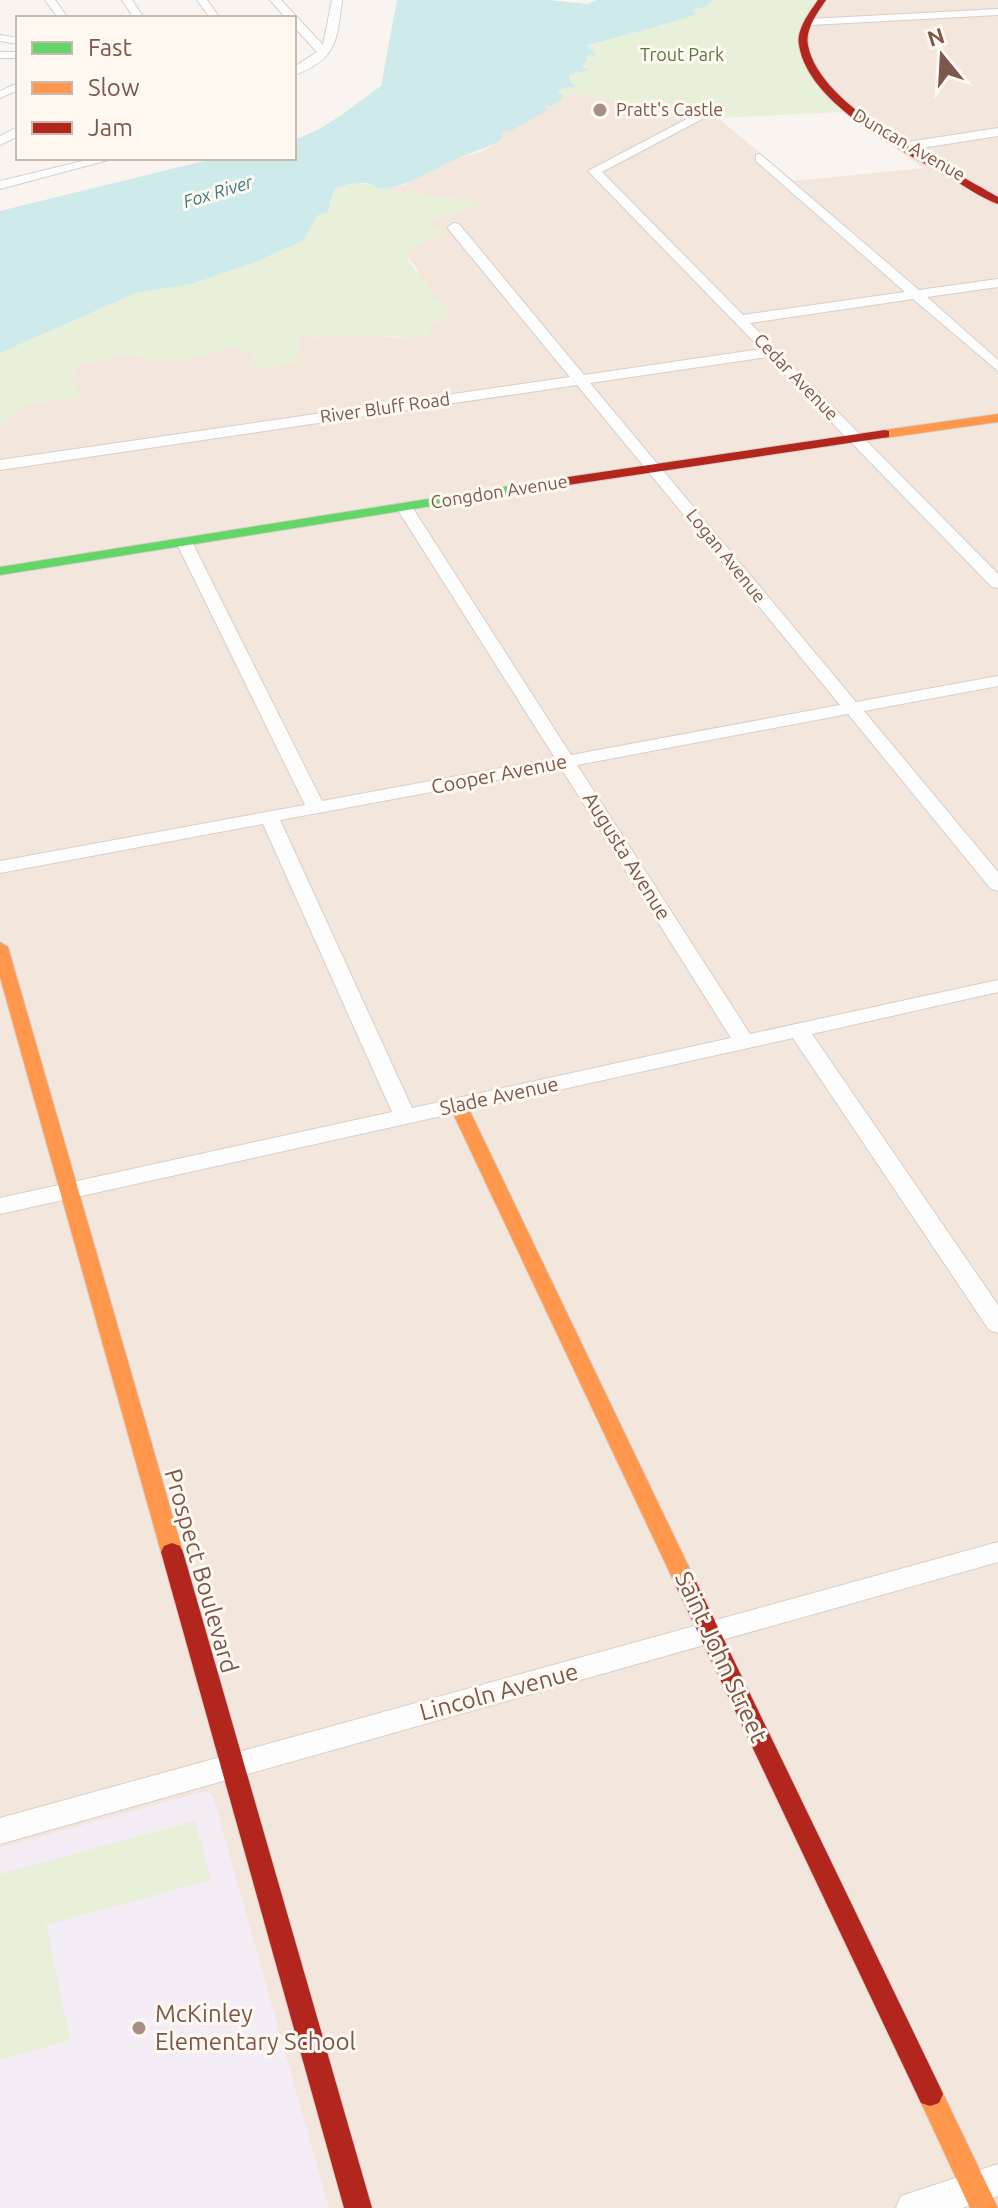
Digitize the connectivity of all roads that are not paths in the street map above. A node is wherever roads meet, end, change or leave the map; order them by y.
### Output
1 (275, 0) edge
2 (337, 0) edge
3 (822, 0) edge
4 (998, 12) edge
5 (290, 16) edge
6 (296, 22) edge
7 (810, 22) junction
8 (325, 54) junction
9 (296, 71) edge
10 (698, 117) dead end
11 (998, 132) edge
12 (908, 146) junction
13 (760, 158) dead end
14 (55, 160) edge
15 (102, 160) edge
16 (17, 181) junction
17 (0, 185) edge
18 (998, 201) edge
19 (454, 227) dead end
20 (998, 283) edge
21 (916, 295) junction
22 (740, 320) junction
23 (771, 352) junction
24 (998, 367) edge
25 (580, 379) junction
26 (998, 418) edge
27 (855, 437) junction
28 (0, 465) edge
29 (652, 467) junction
30 (404, 507) junction
31 (184, 542) junction
32 (0, 571) edge
33 (998, 583) edge
34 (998, 681) edge
35 (851, 709) junction
36 (567, 761) junction
37 (316, 808) junction
38 (269, 817) junction
39 (0, 867) edge
40 (998, 885) edge
41 (0, 947) edge
42 (998, 986) edge
43 (799, 1031) junction
44 (745, 1043) junction
45 (458, 1105) junction
46 (405, 1117) junction
47 (67, 1191) junction
48 (0, 1206) edge
49 (998, 1324) edge
50 (998, 1552) edge
51 (710, 1633) junction
52 (231, 1766) junction
53 (0, 1831) edge
54 (986, 2192) edge
55 (358, 2208) edge
56 (913, 2208) edge

1 - 5 street
2 - 8 street
3 - 7 street, Duncan Avenue
4 - 7 street
6 - 8 street
7 - 12 street, Duncan Avenue
8 - 9 street
10 - 22 street, Cedar Avenue
11 - 12 street
12 - 18 street, Duncan Avenue
13 - 21 street
14 - 16 street
15 - 16 street
16 - 17 street
19 - 25 street, Logan Avenue
20 - 21 street
21 - 22 street
21 - 24 street
22 - 23 street, Cedar Avenue
23 - 25 street, River Bluff Road
23 - 27 street, Cedar Avenue
25 - 28 street, River Bluff Road
25 - 29 street, Logan Avenue
26 - 27 street, Congdon Avenue
27 - 29 street, Congdon Avenue
27 - 33 street, Cedar Avenue
29 - 30 street, Congdon Avenue
29 - 35 street, Logan Avenue
30 - 31 street, Congdon Avenue
30 - 36 street, Augusta Avenue
31 - 32 street, Congdon Avenue
31 - 37 street
34 - 35 street, Cooper Avenue
35 - 36 street, Cooper Avenue
35 - 40 street, Logan Avenue
36 - 37 street, Cooper Avenue
36 - 44 street, Augusta Avenue
37 - 38 street, Cooper Avenue
38 - 39 street, Cooper Avenue
38 - 46 street
41 - 47 street, Prospect Boulevard
42 - 43 street, Slade Avenue
43 - 44 street, Slade Avenue
43 - 49 street
44 - 45 street, Slade Avenue
45 - 46 street, Slade Avenue
45 - 51 street, Saint John Street
46 - 47 street, Slade Avenue
47 - 48 street, Slade Avenue
47 - 52 street, Prospect Boulevard
50 - 51 street, Lincoln Avenue
51 - 52 street, Lincoln Avenue
51 - 54 street, Saint John Street
52 - 53 street, Lincoln Avenue
52 - 55 street, Prospect Boulevard
54 - 56 street

